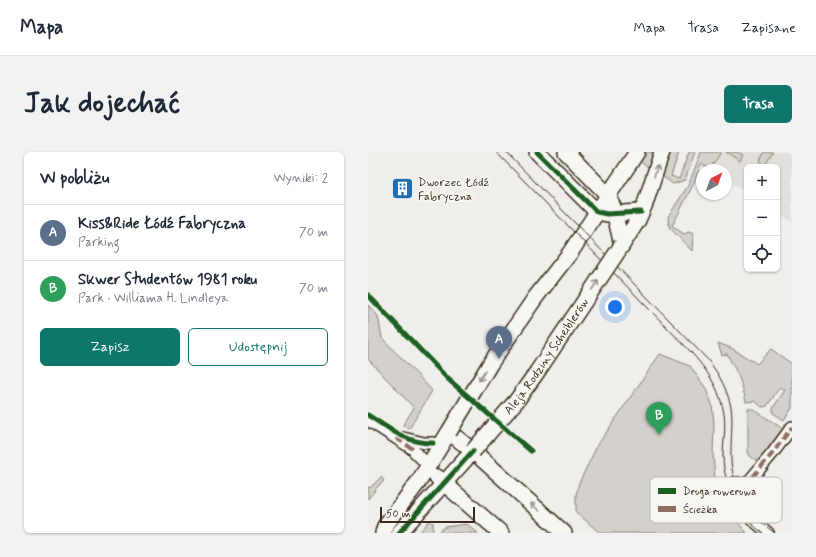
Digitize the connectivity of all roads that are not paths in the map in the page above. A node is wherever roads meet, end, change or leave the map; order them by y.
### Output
1 (537, 152) edge
2 (566, 152) edge
3 (637, 152) edge
4 (662, 152) edge
5 (611, 190) junction
6 (597, 212) junction
7 (641, 212) junction
8 (615, 214) junction
9 (622, 245) junction
10 (368, 420) edge
11 (792, 427) edge
12 (449, 432) junction
13 (433, 443) dead end
14 (410, 447) dead end
15 (473, 451) junction
16 (426, 465) junction
17 (753, 477) edge
18 (444, 483) junction
19 (757, 523) edge
20 (383, 533) edge
21 (399, 533) edge
22 (501, 533) edge
23 (564, 533) edge
24 (768, 533) edge

1 - 6 main road
2 - 5 main road
3 - 5 main road
7 -> 4 main road, Aleja Rodziny Scheiblerów
5 - 6 main road
5 - 8 main road
6 - 8 main road
6 -> 12 main road, bridge
7 - 8 main road
7 - 9 main road, Aleja Rodziny Scheiblerów
8 - 9 main road
15 -> 9 main road, Aleja Rodziny Scheiblerów, bridge
10 - 14 street
11 - 17 street
12 - 15 main road
12 - 16 main road
13 - 16 street
15 - 18 main road, Aleja Rodziny Scheiblerów
23 -> 15 main road
16 - 18 main road
16 - 20 main road
18 - 21 main road, Aleja Rodziny Scheiblerów
18 - 22 main road
19 - 24 street

